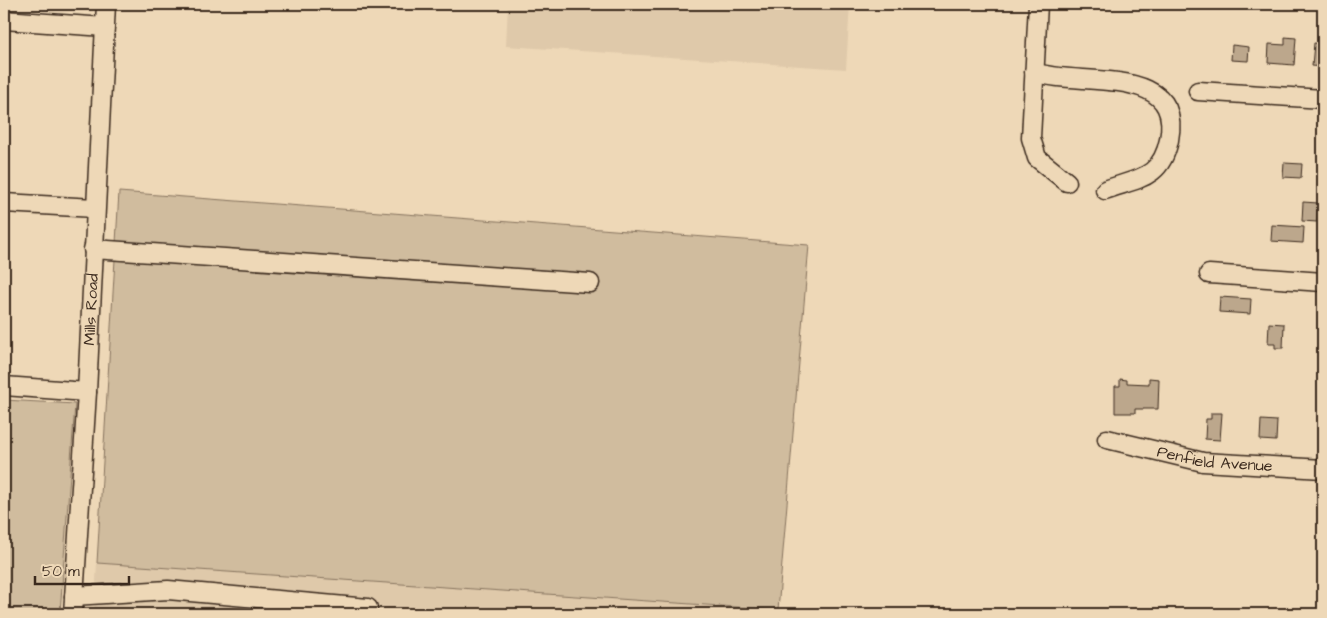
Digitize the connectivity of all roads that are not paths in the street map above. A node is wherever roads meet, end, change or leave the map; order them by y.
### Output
1 (106, 4) edge
2 (1038, 4) edge
3 (4, 20) edge
4 (105, 28) junction
5 (1034, 72) junction
6 (1198, 91) dead end
7 (1323, 99) edge
8 (1067, 182) dead end
9 (1105, 190) dead end
10 (4, 202) edge
11 (95, 208) junction
12 (93, 249) junction
13 (1209, 274) dead end
14 (1323, 282) edge
15 (590, 283) dead end
16 (4, 386) edge
17 (87, 392) junction
18 (1107, 439) dead end
19 (1323, 469) edge
20 (74, 596) junction
21 (72, 614) edge
22 (368, 614) edge

1 - 4 street, Mills Road
2 - 5 street
3 - 4 street
4 - 11 street, Mills Road
5 - 8 street
5 - 9 street
6 - 7 street
10 - 11 street
11 - 12 street, Mills Road
12 - 15 street
12 - 17 street, Mills Road
13 - 14 street
16 - 17 street
17 - 20 street, Mills Road
18 - 19 street, Penfield Avenue
20 - 21 street, Mills Road
20 - 22 street

